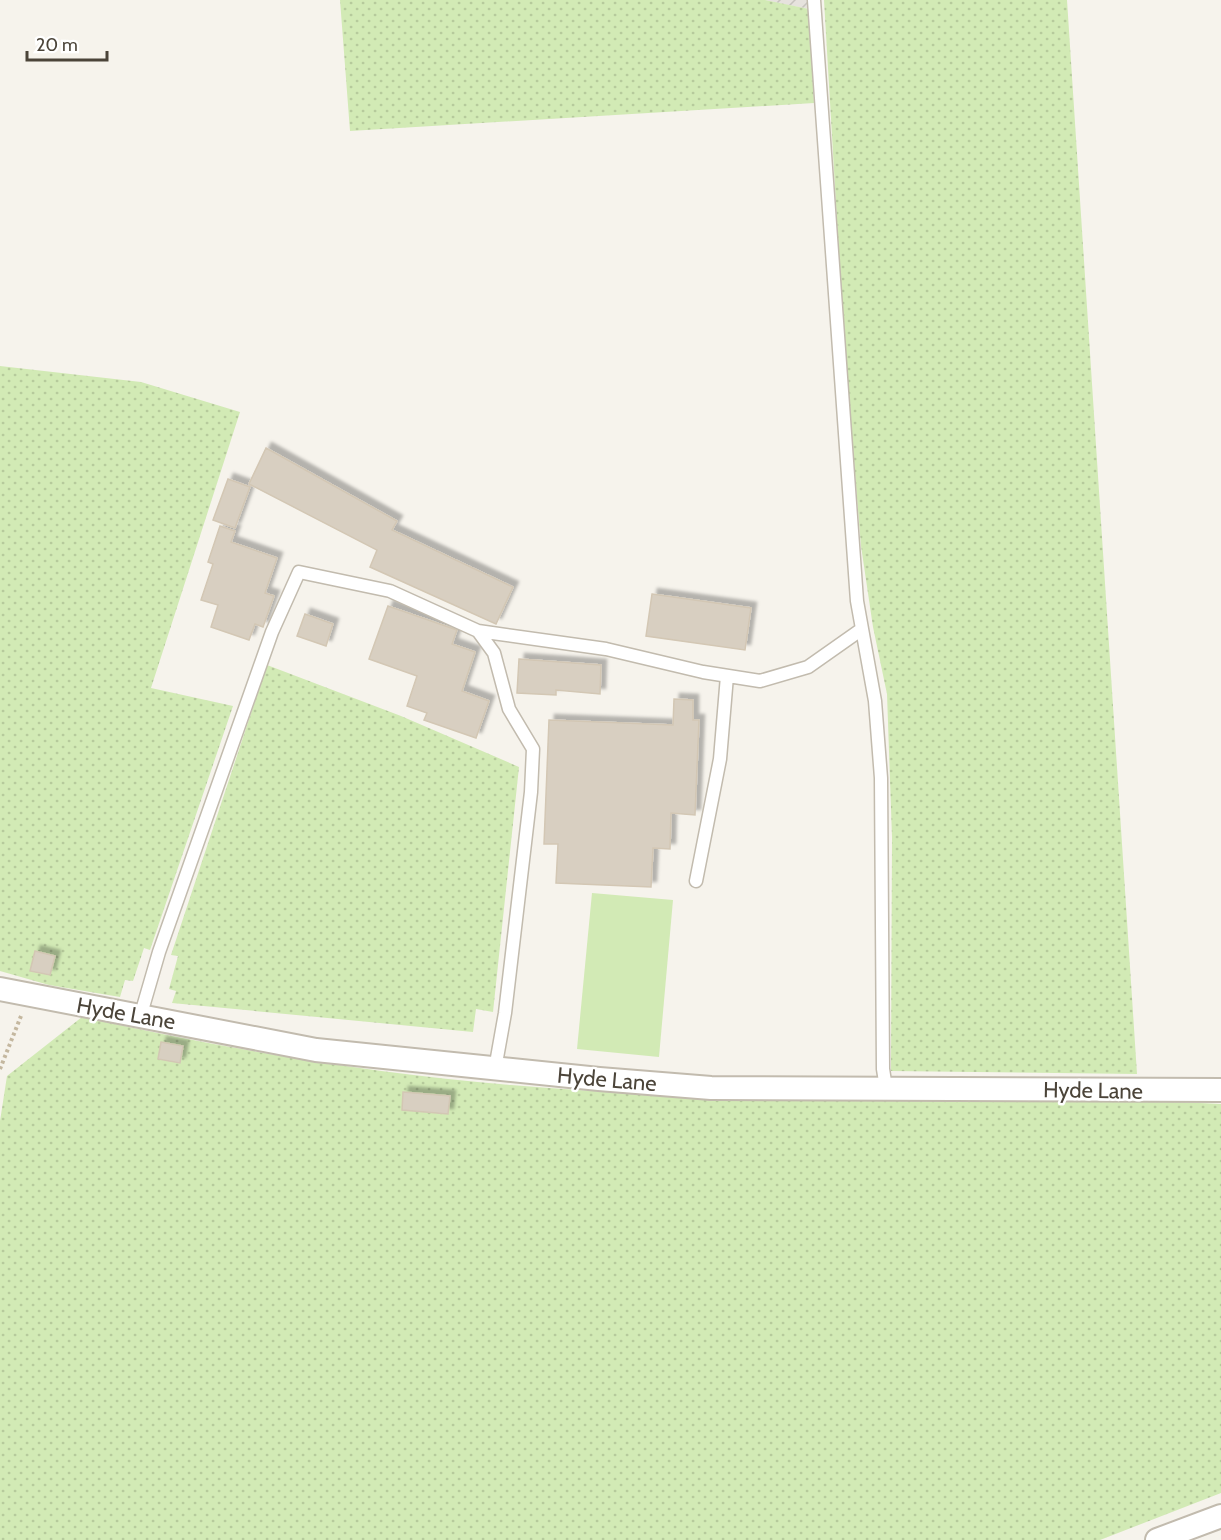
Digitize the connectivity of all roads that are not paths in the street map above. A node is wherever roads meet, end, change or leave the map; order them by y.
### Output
1 (814, 0) edge
2 (862, 629) junction
3 (478, 631) junction
4 (727, 676) junction
5 (696, 881) dead end
6 (0, 989) edge
7 (141, 1014) junction
8 (495, 1069) junction
9 (886, 1088) junction
10 (1221, 1090) edge
11 (1221, 1516) edge
12 (1157, 1540) edge

1 - 2 lane
2 - 4 lane
2 - 9 lane
3 - 4 lane
3 - 7 lane
3 - 8 lane
4 - 5 lane
6 - 7 street, Hyde Lane
7 - 8 street, Hyde Lane
8 - 9 street, Hyde Lane
9 - 10 street, Hyde Lane
11 - 12 street

